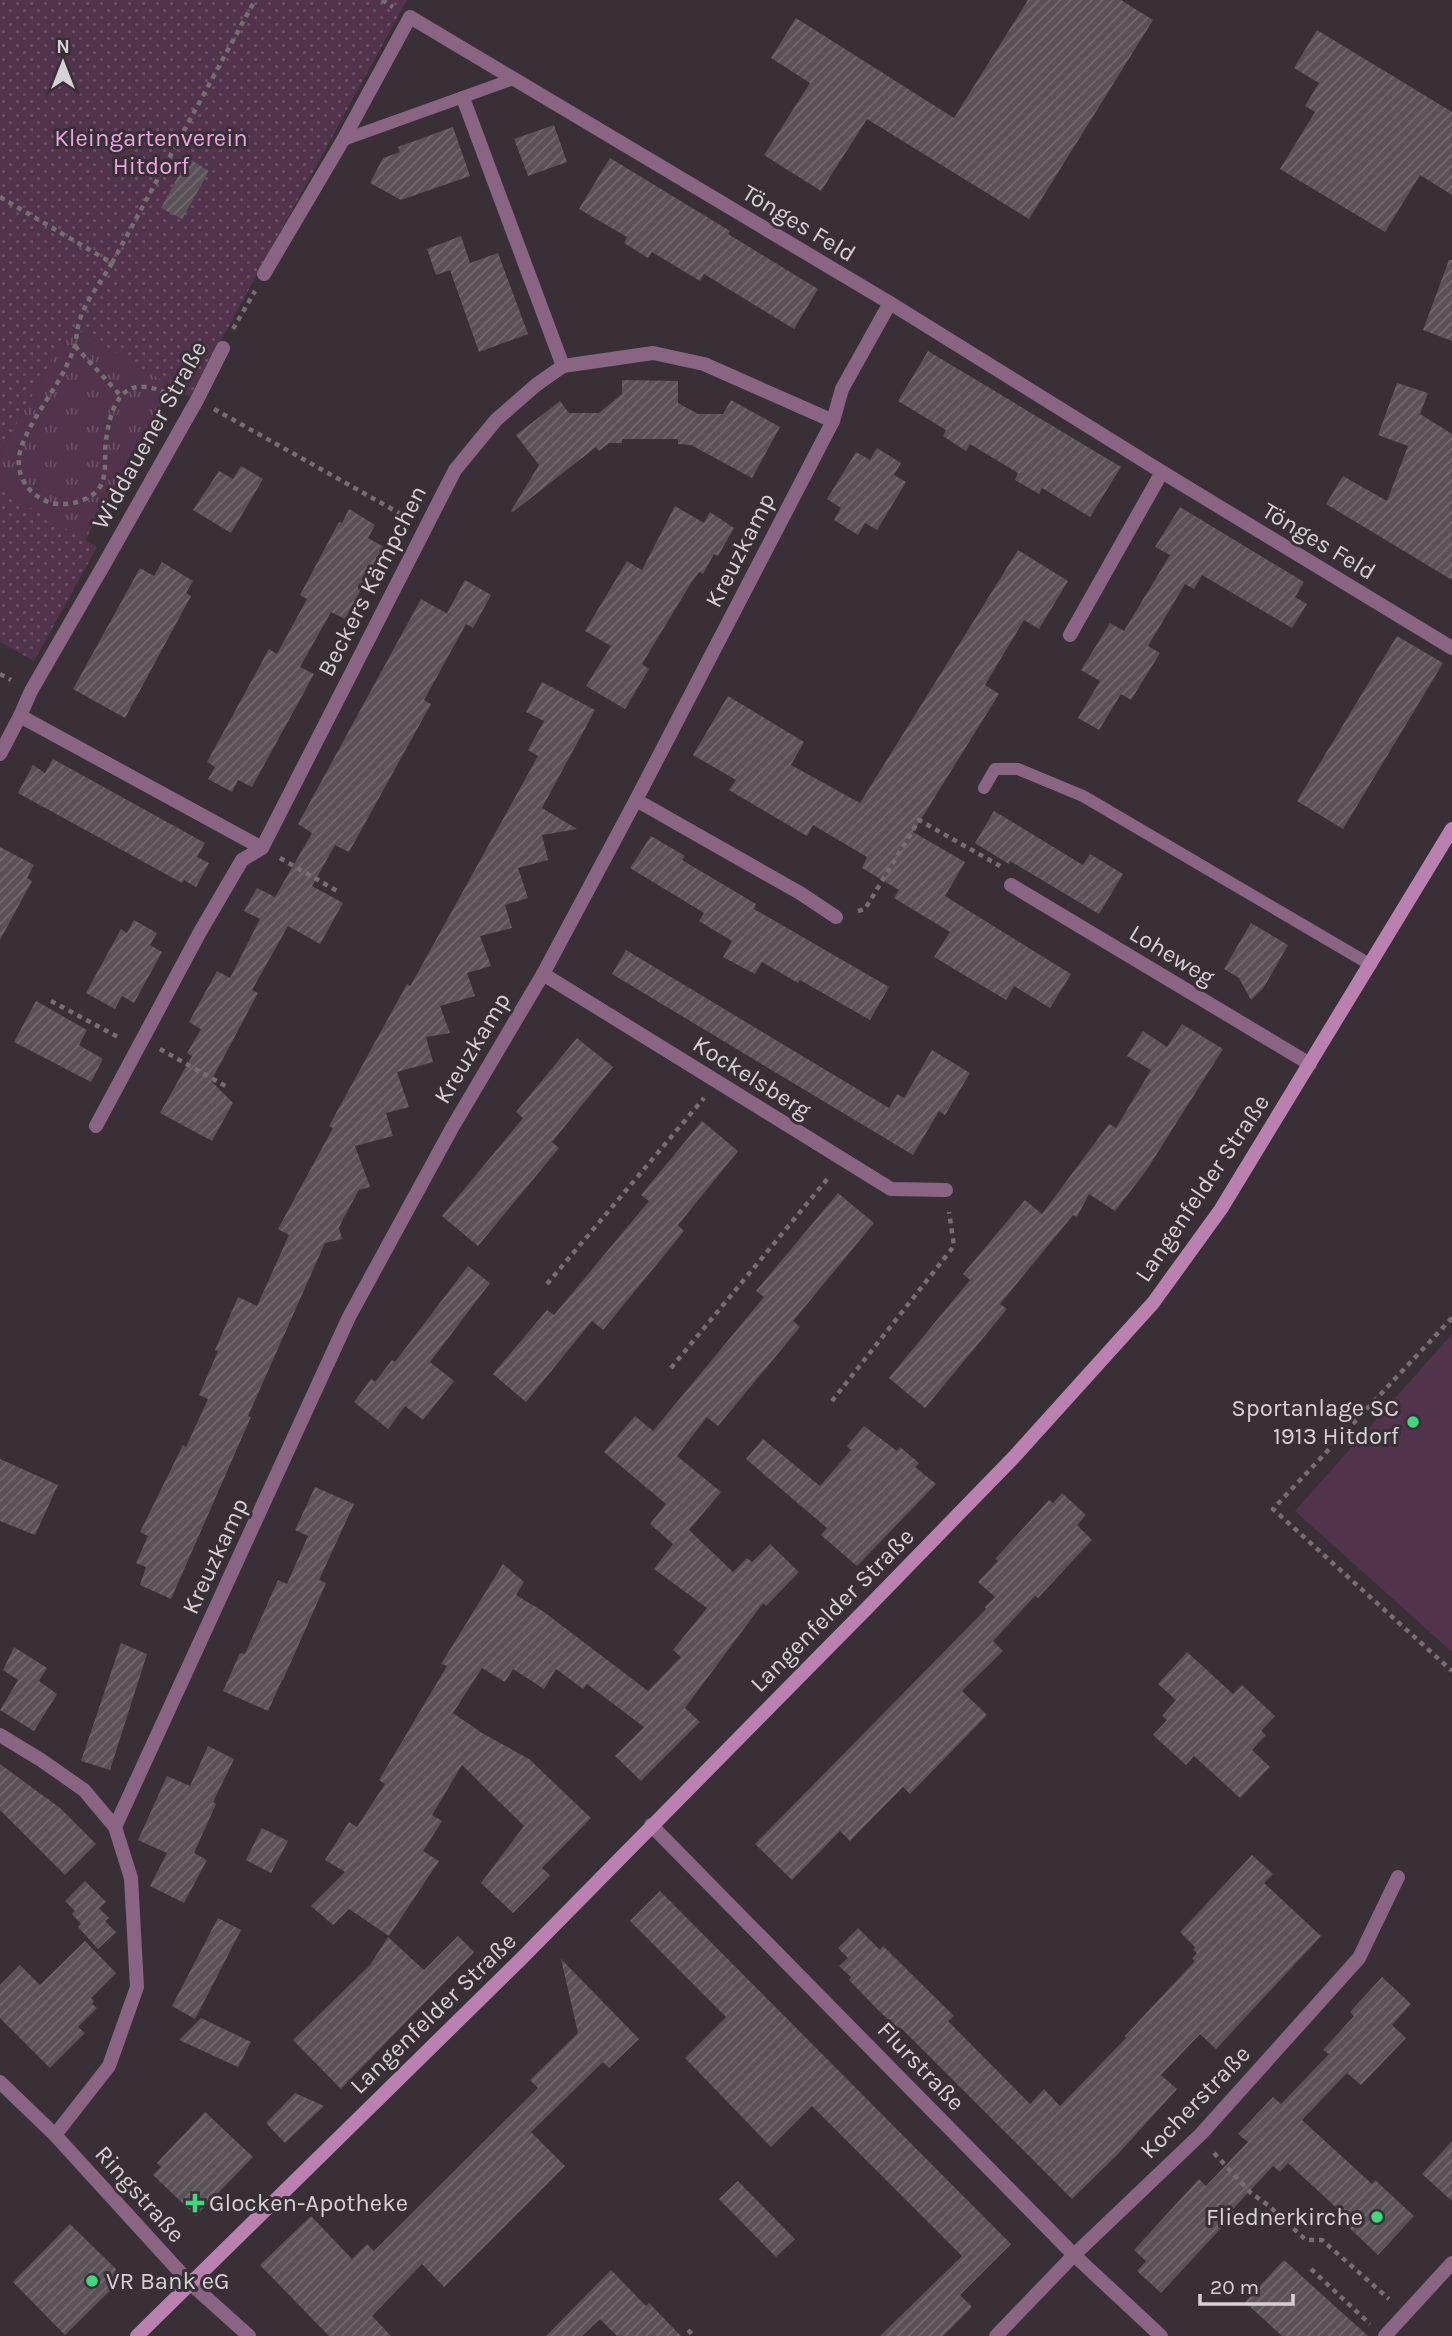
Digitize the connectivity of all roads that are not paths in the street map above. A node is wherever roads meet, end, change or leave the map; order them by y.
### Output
1 (513, 79) junction
2 (463, 98) junction
3 (342, 140) junction
4 (264, 274) road end
5 (890, 303) junction
6 (223, 348) road end
7 (563, 366) junction
8 (833, 421) junction
9 (1162, 472) junction
10 (1070, 635) dead end
11 (1452, 648) edge
12 (20, 716) junction
13 (0, 754) edge
14 (984, 788) dead end
15 (636, 800) junction
16 (1452, 829) edge
17 (262, 848) junction
18 (1011, 885) road end
19 (835, 918) road end
20 (1371, 965) junction
21 (543, 974) junction
22 (1310, 1064) junction
23 (96, 1126) dead end
24 (946, 1190) road end
25 (0, 1735) edge
26 (651, 1825) junction
27 (115, 1828) junction
28 (1398, 1877) dead end
29 (0, 2082) edge
30 (55, 2135) junction
31 (1074, 2255) junction
32 (1452, 2263) edge
33 (190, 2283) junction
34 (1380, 2332) edge
35 (137, 2336) edge
36 (249, 2336) edge
37 (996, 2336) edge
38 (1161, 2336) edge

1 - 2 lane
1 - 3 street, Tönges Feld
1 - 5 street, Tönges Feld
2 - 3 lane
2 - 7 street
3 - 4 street
5 - 8 street, Kreuzkamp
5 - 9 street, Tönges Feld
6 - 12 street, Widdauener Straße
7 - 8 street, Beckers Kämpchen
7 - 17 street, Beckers Kämpchen
8 - 15 street, Kreuzkamp
9 - 10 street
9 - 11 street, Tönges Feld
12 - 13 street, Widdauener Straße
12 - 17 street
14 - 20 lane
15 - 19 street
15 - 21 street, Kreuzkamp
16 - 20 street, Langenfelder Straße
17 - 23 street, Beckers Kämpchen
18 - 22 street, Loheweg
20 - 22 street, Langenfelder Straße
21 - 24 street, Kockelsberg
21 - 27 street, Kreuzkamp
22 - 26 street, Langenfelder Straße
25 - 27 street
26 - 31 street, Flurstraße
26 - 33 street, Langenfelder Straße
27 - 30 street
28 - 31 street, Kocherstraße
29 - 30 street, Ringstraße
30 - 33 street, Ringstraße
31 - 37 street, Kocherstraße
31 - 38 street, Flurstraße
32 - 34 street
33 - 35 street, Langenfelder Straße
33 - 36 street, Ringstraße

